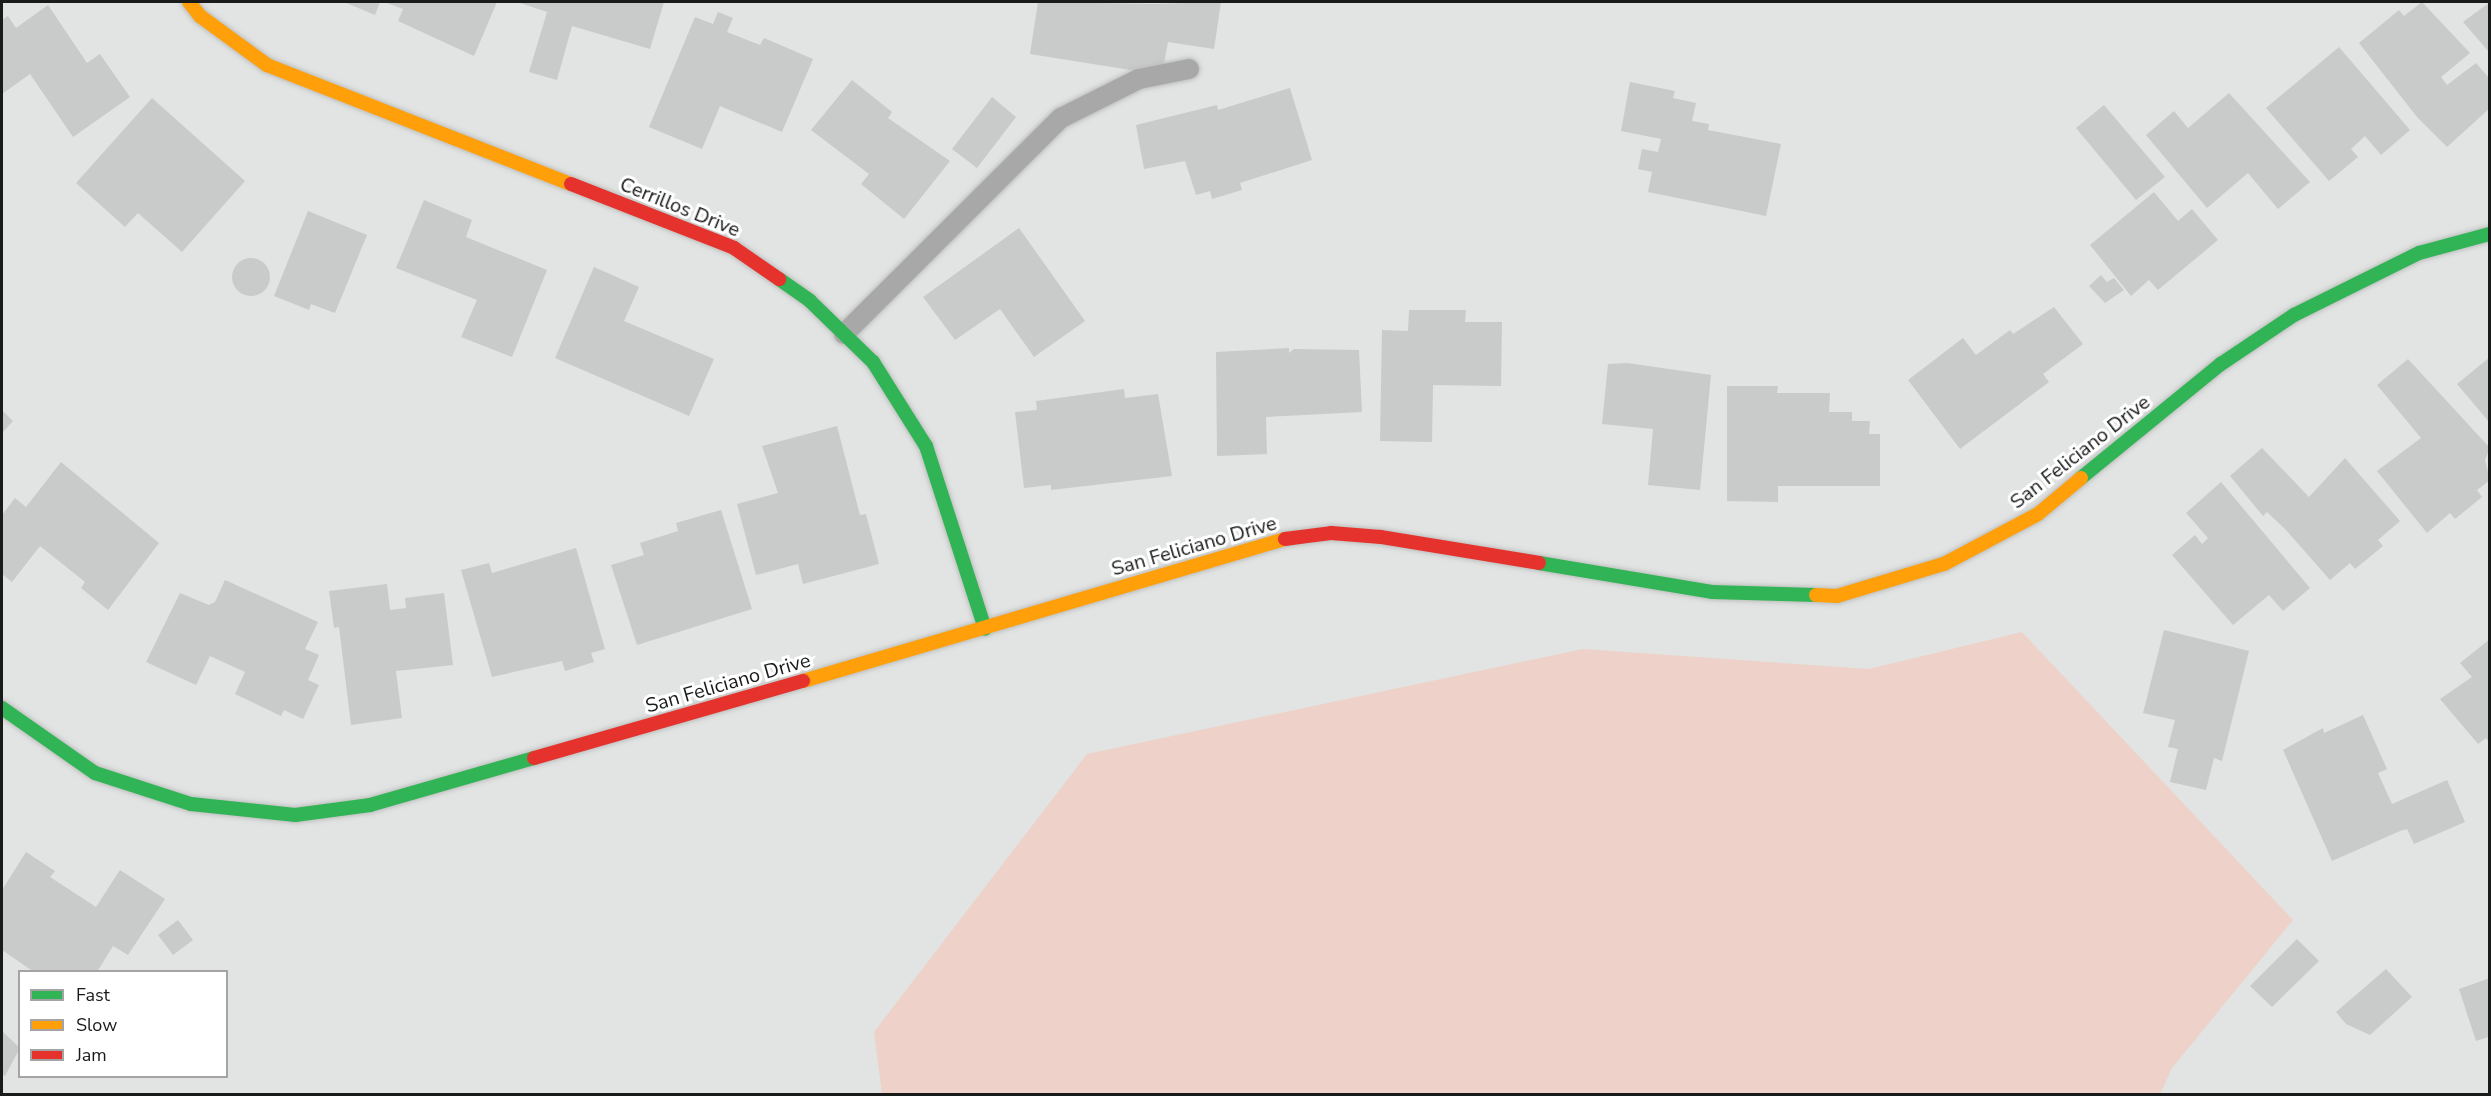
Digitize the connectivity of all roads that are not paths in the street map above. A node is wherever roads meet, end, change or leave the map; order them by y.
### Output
1 (189, 2) edge
2 (1189, 69) dead end
3 (2490, 234) edge
4 (844, 334) junction
5 (985, 629) junction
6 (2, 708) edge

1 - 4 street, Cerrillos Drive
2 - 4 lane
3 - 5 street, San Feliciano Drive
4 - 5 street, Cerrillos Drive
5 - 6 street, San Feliciano Drive

